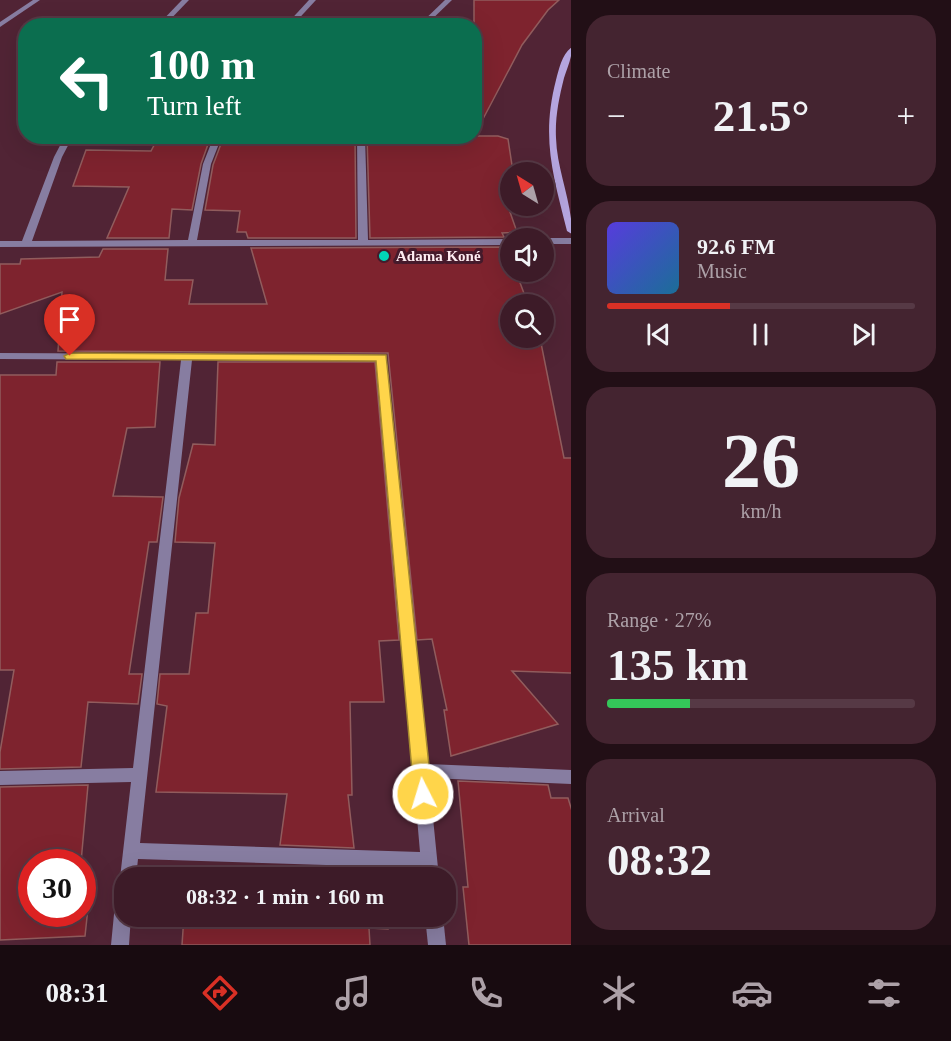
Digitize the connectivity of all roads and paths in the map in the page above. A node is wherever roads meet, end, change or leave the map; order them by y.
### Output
1 (37, 0) edge
2 (186, 0) edge
3 (313, 0) edge
4 (449, 0) edge
5 (168, 18) edge
6 (296, 18) edge
7 (430, 18) edge
8 (0, 25) edge
9 (571, 50) edge
10 (65, 144) edge
11 (215, 144) edge
12 (361, 144) edge
13 (571, 227) edge
14 (554, 241) edge
15 (571, 241) edge
16 (363, 242) junction
17 (500, 242) edge
18 (192, 243) junction
19 (0, 244) edge
20 (26, 244) junction
21 (0, 356) edge
22 (188, 357) junction
23 (421, 771) junction
24 (139, 775) junction
25 (571, 777) edge
26 (0, 778) edge
27 (131, 851) junction
28 (429, 860) junction
29 (129, 867) edge
30 (430, 867) edge
31 (122, 927) edge
32 (435, 927) edge
33 (120, 945) edge
34 (437, 945) edge

1 - 8 street
2 - 5 street
3 - 6 street
4 - 7 street
9 - 13 street
10 - 20 street
11 - 18 street
12 - 16 street
14 - 15 street
16 - 17 street
16 - 18 street
18 - 20 street
19 - 20 street
21 - 22 street
22 - 23 street
22 - 24 street
23 - 25 street
23 - 28 street
24 - 26 street
24 - 27 street
27 - 28 street
27 - 29 street
28 - 30 street
31 - 33 street
32 - 34 street

